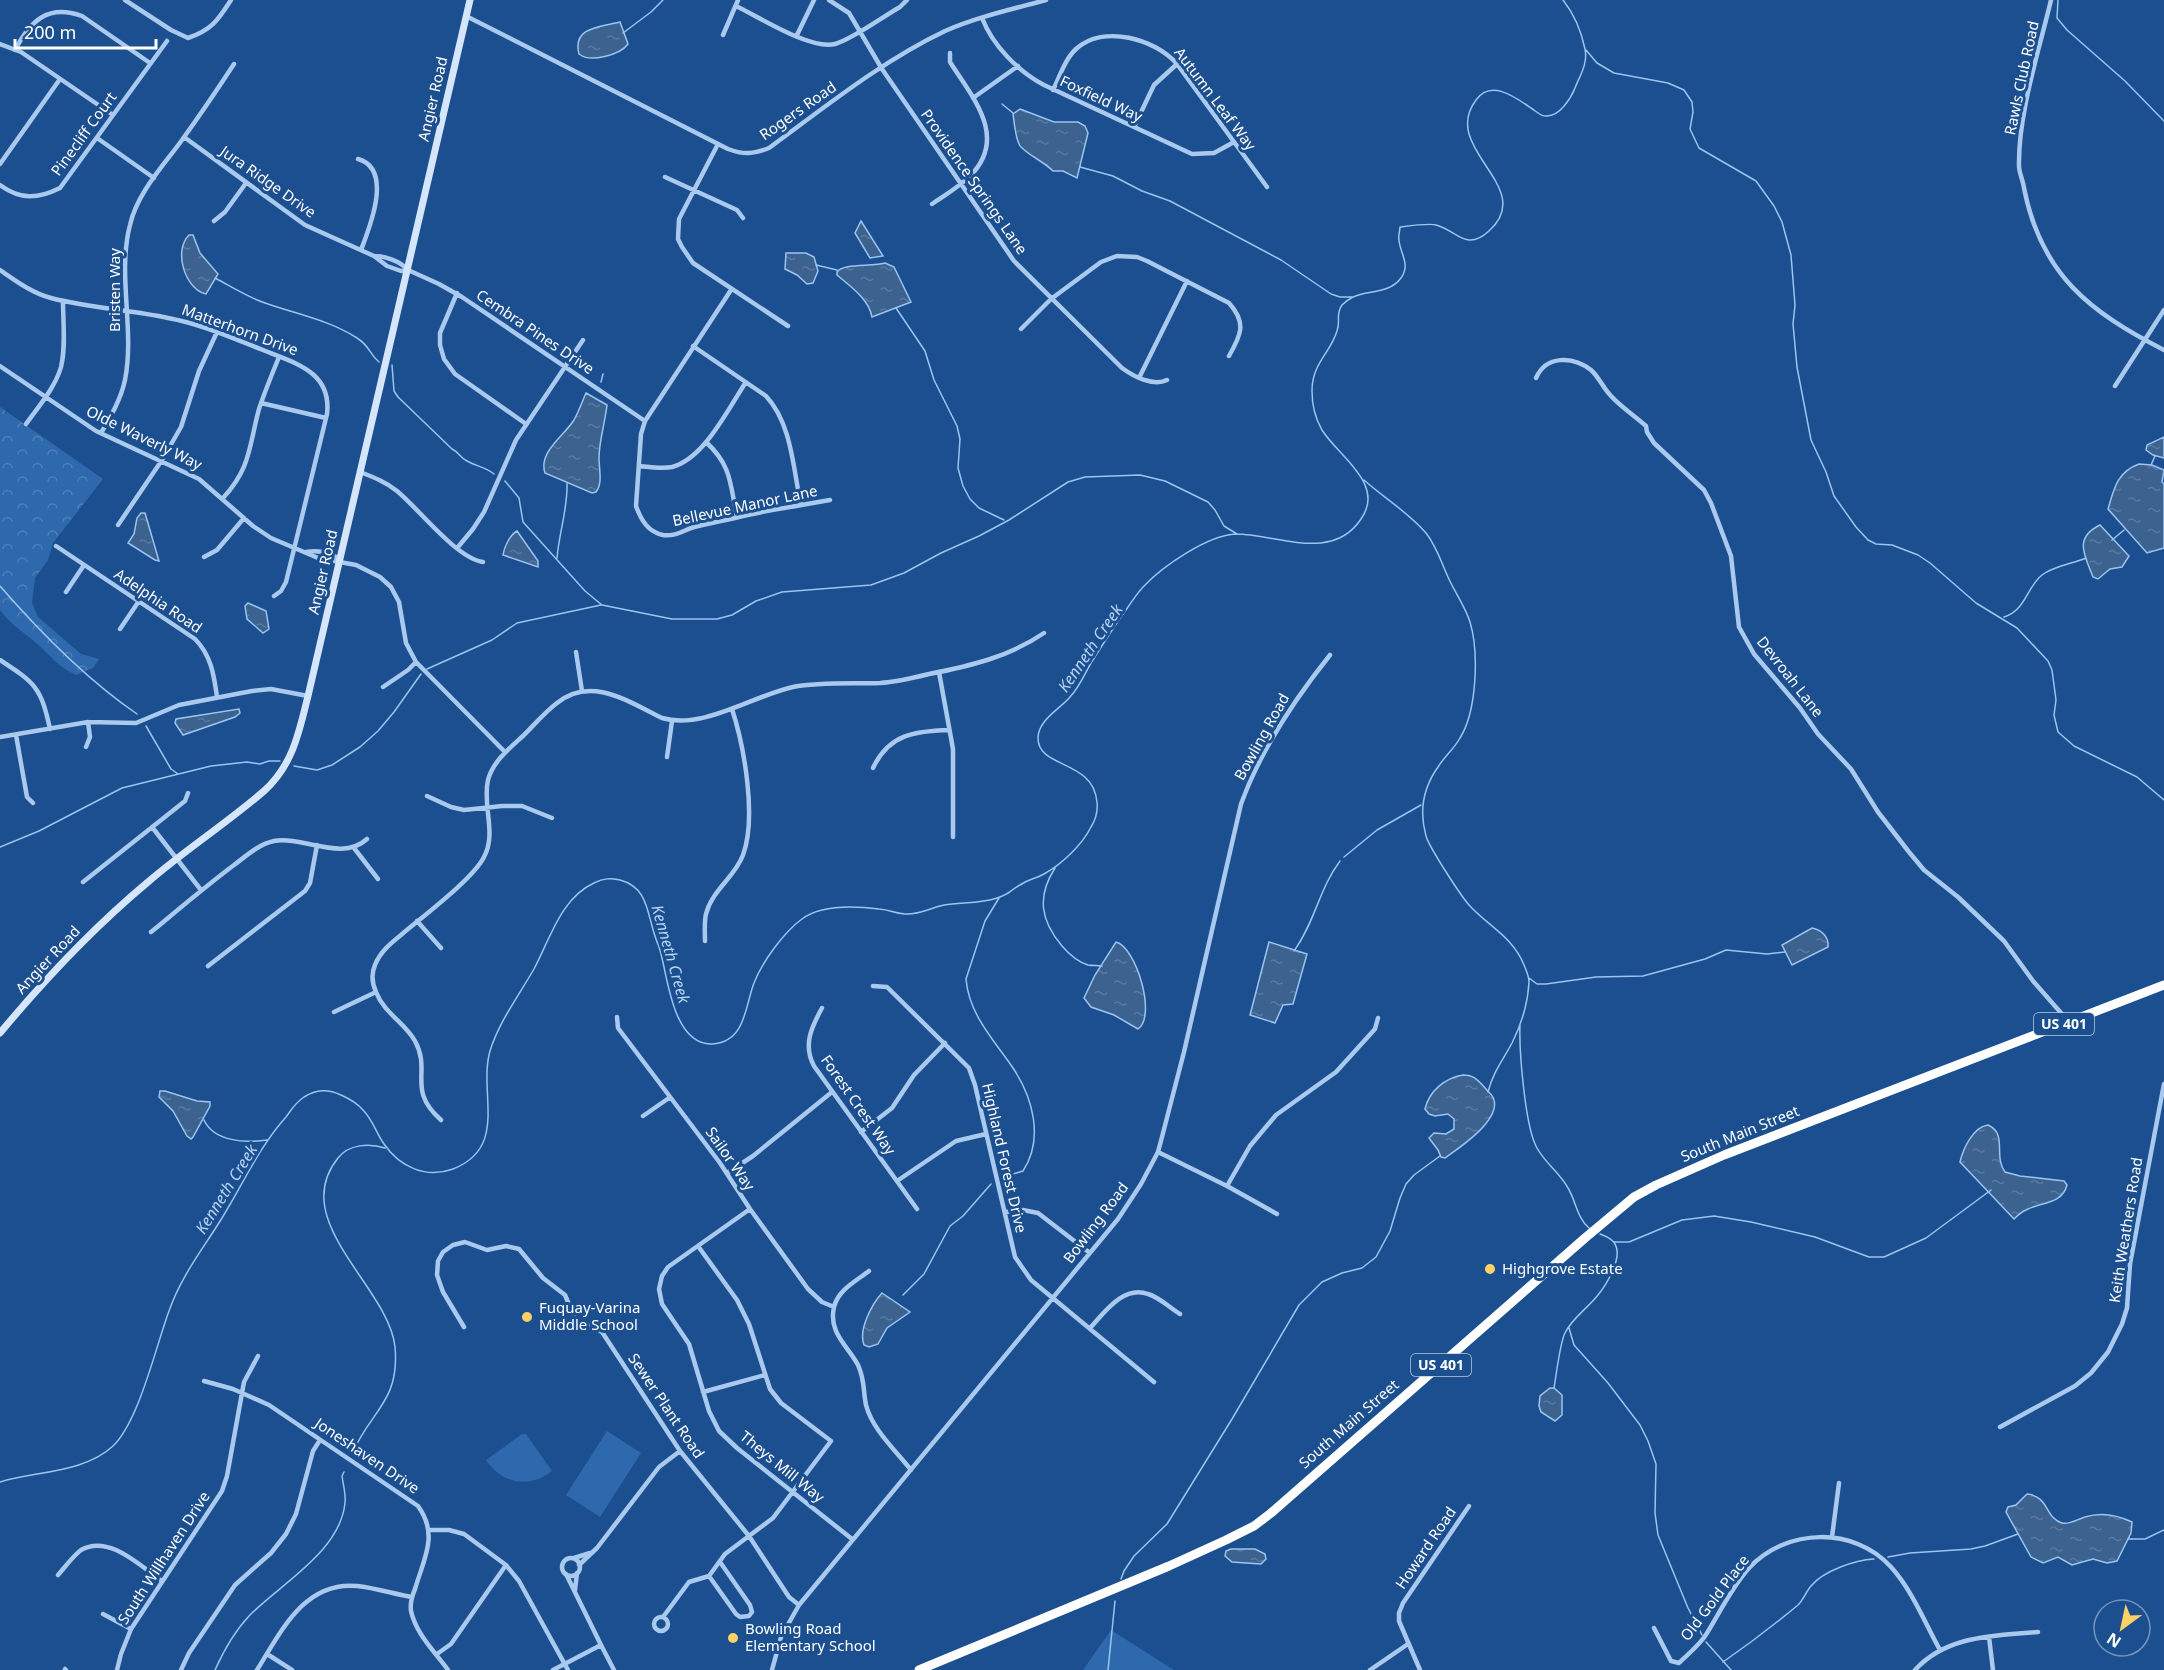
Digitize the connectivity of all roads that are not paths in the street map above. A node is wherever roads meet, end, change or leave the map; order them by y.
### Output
1 (125, 0) edge
2 (231, 0) edge
3 (470, 0) edge
4 (814, 0) edge
5 (829, 0) edge
6 (907, 0) edge
7 (1046, 0) edge
8 (2051, 0) edge
9 (737, 3) edge
10 (466, 16) junction
11 (982, 18) junction
12 (860, 31) junction
13 (723, 34) dead end
14 (797, 35) junction
15 (167, 41) dead end
16 (0, 44) edge
17 (15, 50) junction
18 (950, 54) dead end
19 (150, 63) junction
20 (234, 64) dead end
21 (1178, 64) junction
22 (1018, 66) junction
23 (882, 69) junction
24 (60, 79) junction
25 (1053, 90) junction
26 (973, 98) junction
27 (113, 116) junction
28 (1134, 127) junction
29 (184, 137) junction
30 (97, 138) junction
31 (1234, 142) junction
32 (718, 144) junction
33 (358, 159) dead end
34 (0, 164) edge
35 (665, 177) dead end
36 (154, 178) junction
37 (246, 183) junction
38 (960, 184) junction
39 (0, 185) edge
40 (1267, 187) dead end
41 (693, 191) junction
42 (932, 204) dead end
43 (743, 218) dead end
44 (214, 221) dead end
45 (361, 250) junction
46 (0, 270) edge
47 (408, 270) junction
48 (1187, 281) junction
49 (731, 290) junction
50 (457, 293) junction
51 (1051, 299) junction
52 (63, 301) junction
53 (2164, 310) edge
54 (127, 311) junction
55 (788, 326) dead end
56 (1021, 329) dead end
57 (217, 332) junction
58 (583, 340) dead end
59 (2144, 340) junction
60 (693, 346) junction
61 (2164, 350) edge
62 (1229, 356) dead end
63 (279, 357) junction
64 (0, 366) edge
65 (565, 367) junction
66 (1139, 378) junction
67 (1536, 378) dead end
68 (1167, 380) dead end
69 (746, 382) junction
70 (2115, 386) dead end
71 (45, 397) junction
72 (261, 402) junction
73 (326, 418) junction
74 (645, 421) junction
75 (26, 424) dead end
76 (526, 424) junction
77 (101, 433) junction
78 (706, 442) junction
79 (162, 460) junction
80 (639, 466) junction
81 (360, 472) junction
82 (223, 498) junction
83 (830, 500) dead end
84 (801, 505) junction
85 (737, 517) junction
86 (244, 518) junction
87 (118, 525) dead end
88 (56, 546) dead end
89 (458, 547) junction
90 (294, 549) junction
91 (204, 557) dead end
92 (340, 560) junction
93 (483, 562) dead end
94 (84, 565) junction
95 (66, 592) dead end
96 (274, 596) dead end
97 (139, 601) junction
98 (120, 628) dead end
99 (1044, 633) dead end
100 (576, 652) dead end
101 (1330, 655) dead end
102 (0, 660) edge
103 (416, 662) junction
104 (939, 672) junction
105 (384, 687) dead end
106 (582, 691) junction
107 (308, 696) junction
108 (217, 697) junction
109 (732, 709) junction
110 (672, 721) junction
111 (88, 722) junction
112 (50, 729) junction
113 (949, 730) junction
114 (16, 735) junction
115 (0, 737) edge
116 (86, 747) dead end
117 (505, 752) junction
118 (667, 757) dead end
119 (873, 768) dead end
120 (188, 793) dead end
121 (427, 796) dead end
122 (33, 803) dead end
123 (487, 807) junction
124 (552, 818) dead end
125 (152, 827) junction
126 (953, 837) dead end
127 (368, 839) dead end
128 (318, 845) junction
129 (354, 848) junction
130 (177, 858) junction
131 (378, 879) dead end
132 (83, 882) dead end
133 (201, 890) junction
134 (417, 921) junction
135 (152, 932) dead end
136 (705, 941) dead end
137 (441, 948) dead end
138 (208, 966) dead end
139 (2164, 985) edge
140 (873, 987) dead end
141 (376, 992) junction
142 (822, 1008) dead end
143 (334, 1012) dead end
144 (617, 1017) dead end
145 (1378, 1018) dead end
146 (2069, 1022) junction
147 (0, 1033) edge
148 (945, 1043) junction
149 (2164, 1084) edge
150 (832, 1092) junction
151 (669, 1098) junction
152 (643, 1116) dead end
153 (441, 1120) dead end
154 (861, 1132) junction
155 (986, 1134) junction
156 (1158, 1152) junction
157 (727, 1173) junction
158 (897, 1181) junction
159 (1227, 1186) junction
160 (750, 1209) junction
161 (917, 1209) dead end
162 (1006, 1212) junction
163 (1277, 1214) dead end
164 (698, 1246) junction
165 (1090, 1253) junction
166 (869, 1271) dead end
167 (1053, 1298) junction
168 (834, 1307) junction
169 (1180, 1314) dead end
170 (464, 1327) dead end
171 (1090, 1328) junction
172 (258, 1356) dead end
173 (765, 1375) junction
174 (204, 1381) dead end
175 (1154, 1382) dead end
176 (703, 1392) junction
177 (242, 1393) junction
178 (2000, 1427) dead end
179 (320, 1440) junction
180 (680, 1450) junction
181 (911, 1470) junction
182 (1839, 1483) dead end
183 (793, 1492) junction
184 (1469, 1506) dead end
185 (429, 1530) junction
186 (749, 1536) junction
187 (1832, 1537) junction
188 (852, 1539) junction
189 (593, 1552) junction
190 (574, 1558) junction
191 (720, 1562) junction
192 (507, 1565) junction
193 (579, 1565) junction
194 (577, 1573) junction
195 (566, 1574) junction
196 (58, 1575) dead end
197 (709, 1576) junction
198 (162, 1581) junction
199 (574, 1593) junction
200 (412, 1597) junction
201 (799, 1605) junction
202 (103, 1614) dead end
203 (663, 1617) dead end
204 (1654, 1628) dead end
205 (131, 1629) junction
206 (2038, 1632) dead end
207 (1989, 1637) junction
208 (1408, 1644) junction
209 (601, 1645) junction
210 (1940, 1650) junction
211 (267, 1654) junction
212 (437, 1654) junction
213 (565, 1664) junction
214 (117, 1670) edge
215 (182, 1670) edge
216 (257, 1670) edge
217 (292, 1670) edge
218 (448, 1670) edge
219 (553, 1670) edge
220 (568, 1670) edge
221 (614, 1670) edge
222 (772, 1670) edge
223 (919, 1670) edge
224 (1370, 1670) edge
225 (1420, 1670) edge
226 (1915, 1670) edge
227 (1993, 1670) edge

1 - 2 street
3 - 10 street, Angier Road
4 - 14 street
5 - 12 street, Providence Springs Lane
6 - 12 street
7 - 11 street, Rogers Road
8 - 59 street, Rawls Club Road
9 - 13 street
9 - 14 street
10 - 32 street, Rogers Road
10 - 47 street, Angier Road
11 - 22 street, Foxfield Way
11 - 23 street, Rogers Road
12 - 14 street
12 - 23 street, Providence Springs Lane
15 - 19 street, Pinecliff Court
16 - 17 street
17 - 19 street
17 - 24 street
18 - 26 street
19 - 27 street, Pinecliff Court
20 - 29 street, Bristen Way
21 - 25 street, Autumn Leaf Way
21 - 28 street
21 - 31 street, Autumn Leaf Way
22 - 25 street, Foxfield Way
22 - 26 street
23 - 32 street, Rogers Road
23 - 38 street, Providence Springs Lane
24 - 27 street
24 - 34 street
25 - 28 street, Foxfield Way
26 - 38 street
27 - 30 street, Pinecliff Court
28 - 31 street, Foxfield Way
29 - 36 street, Bristen Way
29 - 37 street, Jura Ridge Drive
30 - 36 street
30 - 39 street, Pinecliff Court
31 - 40 street, Autumn Leaf Way
32 - 41 street
33 - 45 street
35 - 41 street
36 - 54 street, Bristen Way
37 - 44 street
37 - 45 street, Jura Ridge Drive
38 - 42 street
38 - 51 street, Providence Springs Lane
41 - 43 street
41 - 49 street
45 - 47 street, Jura Ridge Drive
46 - 52 street, Matterhorn Drive
47 - 50 street, Cembra Pines Drive
47 - 81 street, Angier Road
48 - 51 street
48 - 62 street
48 - 66 street
49 - 55 street
49 - 60 street, Bellevue Manor Lane
50 - 65 street, Cembra Pines Drive
50 - 76 street
51 - 56 street
51 - 66 street, Providence Springs Lane
52 - 54 street, Matterhorn Drive
52 - 71 street
53 - 59 street
54 - 57 street, Matterhorn Drive
54 - 77 street, Bristen Way
57 - 63 street, Matterhorn Drive
57 - 79 street
58 - 65 street
59 - 61 street, Rawls Club Road
59 - 70 street
60 - 69 street
60 - 74 street, Bellevue Manor Lane
63 - 72 street
63 - 73 street, Matterhorn Drive
64 - 71 street, Olde Waverly Way
65 - 74 street, Cembra Pines Drive
65 - 76 street
66 - 68 street, Providence Springs Lane
67 - 146 street, Devroah Lane
69 - 78 street
69 - 84 street
71 - 75 street
71 - 77 street, Olde Waverly Way
72 - 73 street
72 - 82 street
73 - 90 street, Matterhorn Drive
74 - 80 street, Bellevue Manor Lane
76 - 89 street
77 - 79 street, Olde Waverly Way
78 - 80 street
78 - 85 street
79 - 82 street, Olde Waverly Way
79 - 87 street
80 - 85 street, Bellevue Manor Lane
81 - 89 street
81 - 92 street, Angier Road
82 - 86 street, Olde Waverly Way
83 - 84 street, Bellevue Manor Lane
84 - 85 street, Bellevue Manor Lane
86 - 90 street, Olde Waverly Way
86 - 91 street
88 - 94 street, Adelphia Road
89 - 93 street
90 - 92 street, Olde Waverly Way
90 - 96 street, Matterhorn Drive
92 - 103 street, Olde Waverly Way
92 - 107 street, Angier Road
94 - 95 street
94 - 97 street, Adelphia Road
97 - 98 street
97 - 108 street, Adelphia Road
99 - 104 street
100 - 106 street
101 - 156 street, Bowling Road
102 - 112 street
103 - 105 street
103 - 117 street
104 - 109 street
104 - 113 street
106 - 110 street
106 - 117 street
107 - 108 street
107 - 130 street, Angier Road
108 - 111 street
109 - 110 street
109 - 136 street
110 - 118 street
111 - 112 street
111 - 116 street
112 - 114 street
113 - 119 street
113 - 126 street
114 - 115 street
114 - 122 street
117 - 123 street
120 - 125 street
121 - 123 street
123 - 124 street
123 - 134 street
125 - 130 street
125 - 132 street
127 - 129 street
128 - 129 street
128 - 133 street
128 - 138 street
129 - 131 street
130 - 133 street
130 - 147 street, Angier Road
133 - 135 street
134 - 137 street
134 - 141 street
139 - 146 highway, US 401
140 - 148 street, Highland Forest Drive
141 - 143 street
141 - 153 street
142 - 150 street, Forest Crest Way
144 - 151 street, Sailor Way
145 - 159 street
146 - 223 highway, South Main Street / US 401
148 - 154 street
148 - 155 street, Highland Forest Drive
149 - 178 street, Keith Weathers Road
150 - 154 street, Forest Crest Way
150 - 157 street
151 - 152 street
151 - 157 street, Sailor Way
154 - 158 street, Forest Crest Way
155 - 158 street
155 - 162 street, Highland Forest Drive
156 - 159 street
156 - 165 street, Bowling Road
157 - 160 street, Sailor Way
158 - 161 street, Forest Crest Way
159 - 163 street
160 - 164 street, Theys Mill Way
160 - 168 street, Sailor Way
162 - 165 street
162 - 167 street, Highland Forest Drive
164 - 173 street
164 - 176 street, Theys Mill Way
165 - 167 street, Bowling Road
166 - 168 street
167 - 171 street, Highland Forest Drive
167 - 181 street, Bowling Road
168 - 181 street
169 - 171 street
170 - 180 street, Sewer Plant Road
171 - 175 street, Highland Forest Drive
172 - 177 street, South Willhaven Drive
173 - 176 street
173 - 183 street
174 - 177 street, Joneshaven Drive
176 - 183 street, Theys Mill Way
177 - 179 street, Joneshaven Drive
177 - 198 street, South Willhaven Drive
179 - 185 street, Joneshaven Drive
179 - 215 street
180 - 186 street, Sewer Plant Road
180 - 189 street
181 - 188 street, Bowling Road
182 - 187 street
183 - 186 street
183 - 188 street, Theys Mill Way
184 - 208 street, Howard Road
185 - 192 street
185 - 200 street
186 - 191 street
186 - 201 street, Sewer Plant Road
187 - 204 street, Old Gold Place
187 - 210 street, Old Gold Place
188 - 201 street, Bowling Road
189 - 190 street
189 - 193 street
190 - 193 street
190 - 195 street
191 - 197 street
191 - 197 street
192 - 212 street
192 - 213 street
193 - 194 street
194 - 195 street
194 - 199 street
195 - 199 street
196 - 198 street
197 - 203 street
198 - 205 street, South Willhaven Drive
199 - 209 street
200 - 211 street
200 - 212 street
201 - 222 street, Bowling Road
202 - 205 street
205 - 214 street, South Willhaven Drive
206 - 207 street
207 - 210 street
207 - 227 street
208 - 224 street
208 - 225 street, Howard Road
209 - 213 street
209 - 221 street
210 - 226 street
211 - 216 street
211 - 217 street
212 - 218 street
213 - 219 street
213 - 220 street

